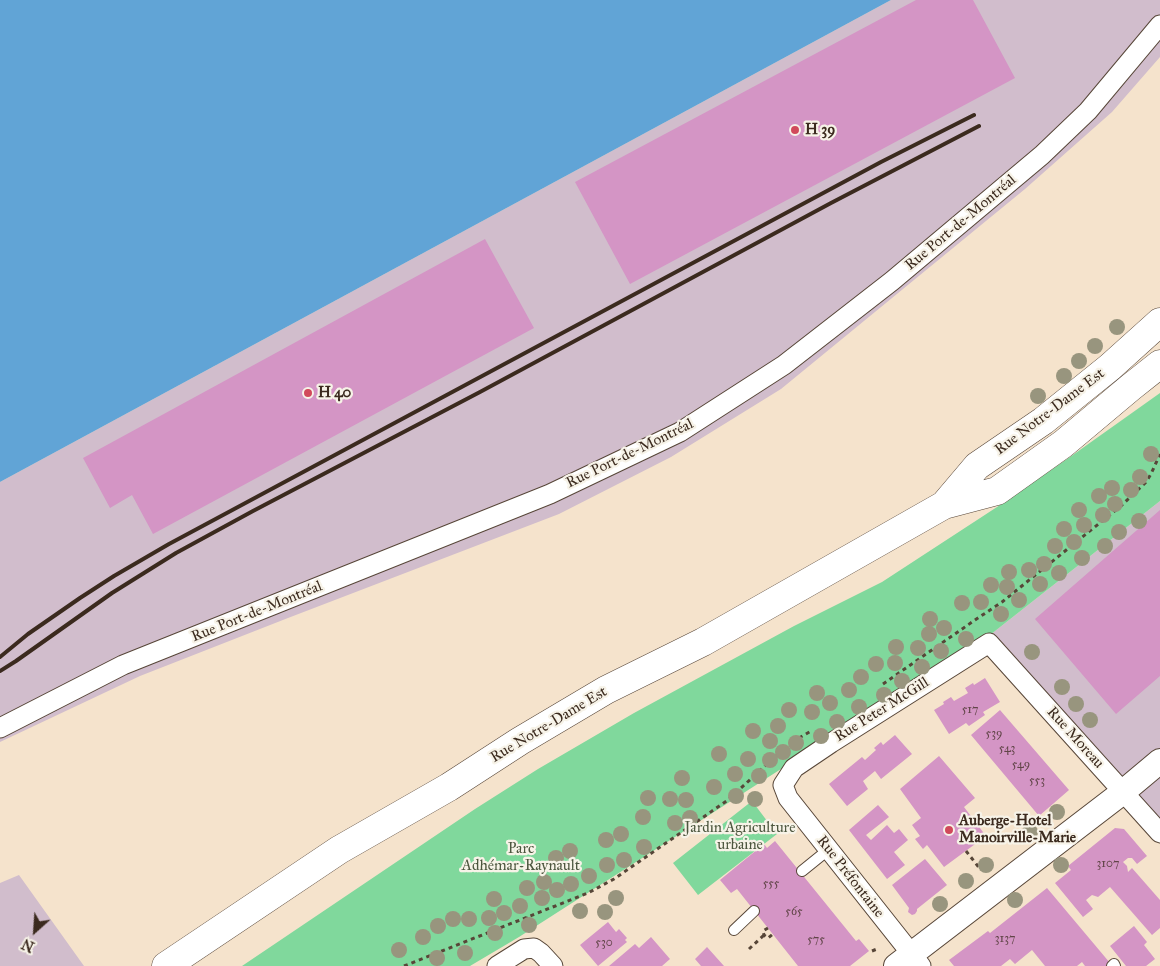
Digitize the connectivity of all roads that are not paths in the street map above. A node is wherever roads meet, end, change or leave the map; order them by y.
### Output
1 (1160, 25) edge
2 (1160, 322) edge
3 (1160, 364) edge
4 (944, 505) junction
5 (989, 643) joint
6 (0, 728) edge
7 (1160, 760) edge
8 (783, 785) joint
9 (1123, 792) junction
10 (1160, 833) edge
11 (828, 850) junction
12 (802, 871) dead end
13 (754, 912) dead end
14 (734, 930) dead end
15 (910, 962) edge
16 (166, 966) edge
17 (497, 966) edge
18 (553, 966) edge

1 - 6 street, Rue Port-de-Montréal
2 - 4 main road, Rue Notre-Dame Est
3 - 4 main road, Rue Notre-Dame Est
4 - 16 main road, Rue Notre-Dame Est
5 - 8 street, Rue Peter McGill
5 - 9 street, Rue Moreau
7 - 9 street
8 - 11 street, Rue Préfontaine
9 - 10 street, Rue Moreau
9 - 15 street
11 - 12 lane
11 - 15 street, Rue Préfontaine
13 - 14 lane
17 - 18 street

